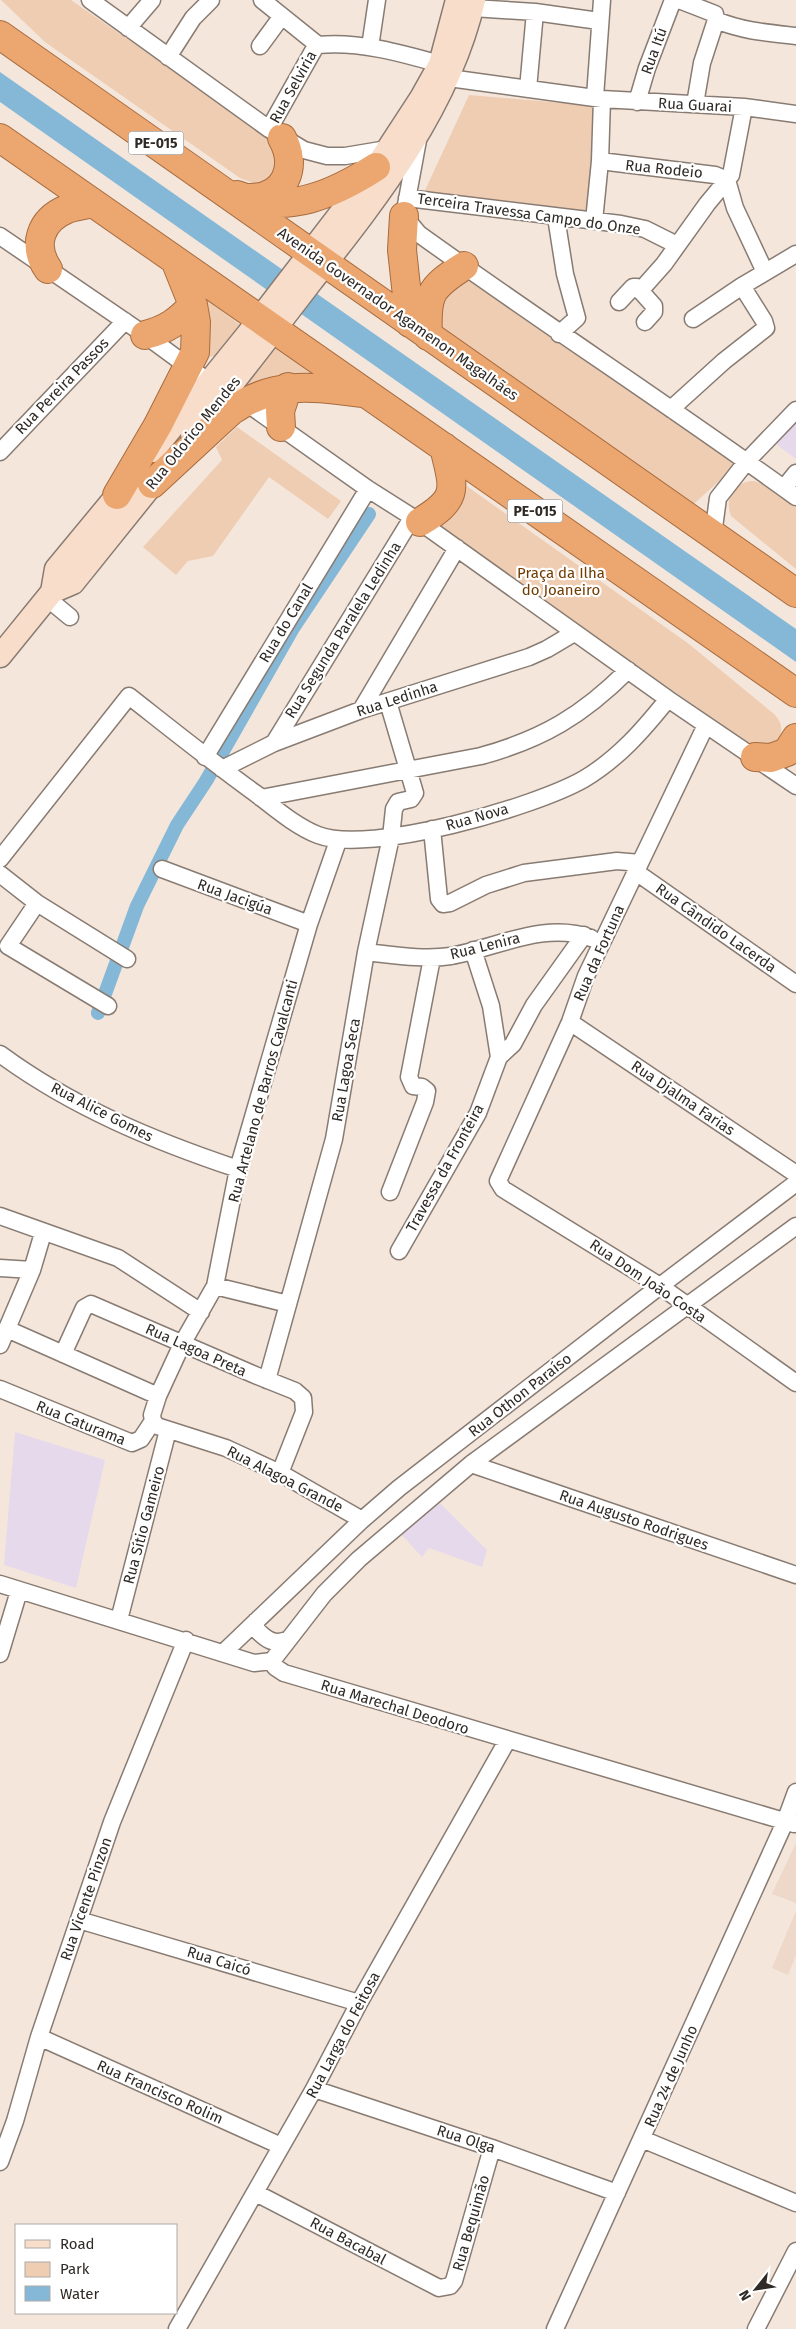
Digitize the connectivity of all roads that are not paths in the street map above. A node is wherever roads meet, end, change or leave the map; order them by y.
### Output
1 (152, 0) edge
2 (211, 0) edge
3 (262, 0) edge
4 (377, 0) edge
5 (602, 0) edge
6 (673, 0) edge
7 (679, 0) edge
8 (96, 2) edge
9 (468, 2) edge
10 (535, 12) junction
11 (282, 16) junction
12 (716, 20) junction
13 (599, 21) junction
14 (0, 22) edge
15 (128, 28) junction
16 (0, 35) edge
17 (796, 36) edge
18 (318, 44) junction
19 (260, 46) dead end
20 (370, 47) junction
21 (22, 50) junction
22 (168, 57) junction
23 (444, 71) junction
24 (528, 89) junction
25 (599, 98) junction
26 (637, 102) junction
27 (695, 104) junction
28 (744, 107) junction
29 (796, 114) edge
30 (419, 132) junction
31 (276, 133) junction
32 (0, 138) edge
33 (382, 158) junction
34 (600, 161) junction
35 (727, 180) junction
36 (210, 182) junction
37 (244, 198) junction
38 (93, 203) junction
39 (406, 207) junction
40 (556, 218) junction
41 (594, 221) junction
42 (0, 236) edge
43 (677, 245) junction
44 (796, 254) edge
45 (175, 260) junction
46 (312, 266) junction
47 (464, 266) junction
48 (48, 269) junction
49 (765, 272) junction
50 (742, 286) junction
51 (640, 291) junction
52 (619, 302) dead end
53 (193, 305) junction
54 (273, 316) junction
55 (693, 319) dead end
56 (644, 322) dead end
57 (135, 328) junction
58 (419, 330) junction
59 (559, 334) junction
60 (199, 375) junction
61 (288, 387) junction
62 (367, 394) junction
63 (245, 402) junction
64 (671, 409) junction
65 (796, 410) edge
66 (281, 427) junction
67 (444, 447) junction
68 (0, 452) edge
69 (747, 461) junction
70 (796, 473) edge
71 (152, 484) junction
72 (368, 489) junction
73 (790, 493) edge
74 (117, 495) joint
75 (416, 520) junction
76 (714, 535) junction
77 (457, 548) junction
78 (796, 593) edge
79 (50, 595) junction
80 (70, 617) dead end
81 (574, 633) junction
82 (0, 656) edge
83 (628, 670) junction
84 (794, 695) edge
85 (668, 699) junction
86 (388, 702) junction
87 (361, 710) junction
88 (706, 725) junction
89 (796, 738) edge
90 (274, 743) junction
91 (755, 757) junction
92 (213, 763) junction
93 (408, 768) junction
94 (796, 786) edge
95 (261, 798) junction
96 (432, 829) junction
97 (391, 837) junction
98 (338, 840) junction
99 (0, 859) edge
100 (638, 868) junction
101 (162, 870) dead end
102 (0, 874) edge
103 (37, 903) junction
104 (309, 924) junction
105 (584, 935) junction
106 (602, 942) junction
107 (473, 950) junction
108 (366, 952) junction
109 (126, 958) dead end
110 (432, 958) junction
111 (796, 984) edge
112 (107, 1005) dead end
113 (570, 1022) junction
114 (0, 1054) edge
115 (499, 1056) junction
116 (238, 1169) junction
117 (796, 1174) edge
118 (498, 1183) joint
119 (796, 1183) edge
120 (390, 1192) dead end
121 (0, 1216) edge
122 (796, 1226) edge
123 (43, 1233) junction
124 (399, 1251) dead end
125 (0, 1268) edge
126 (32, 1270) junction
127 (215, 1286) junction
128 (660, 1286) junction
129 (288, 1304) junction
130 (686, 1306) junction
131 (201, 1312) junction
132 (5, 1325) edge
133 (182, 1344) junction
134 (0, 1345) edge
135 (63, 1354) junction
136 (267, 1380) junction
137 (796, 1383) edge
138 (0, 1389) edge
139 (158, 1396) junction
140 (153, 1421) junction
141 (168, 1430) junction
142 (471, 1464) junction
143 (280, 1473) junction
144 (362, 1520) junction
145 (796, 1575) edge
146 (0, 1584) edge
147 (19, 1591) junction
148 (119, 1620) junction
149 (256, 1621) junction
150 (289, 1638) junction
151 (186, 1640) junction
152 (224, 1652) junction
153 (0, 1654) edge
154 (272, 1661) junction
155 (507, 1741) junction
156 (796, 1792) edge
157 (791, 1824) edge
158 (79, 1920) junction
159 (359, 2003) junction
160 (39, 2037) junction
161 (314, 2089) junction
162 (642, 2139) junction
163 (281, 2146) junction
164 (492, 2148) junction
165 (0, 2162) edge
166 (256, 2193) junction
167 (618, 2193) junction
168 (796, 2203) edge
169 (796, 2251) edge
170 (439, 2288) joint
171 (177, 2329) edge
172 (555, 2329) edge
173 (756, 2329) edge

1 - 15 street
2 - 22 street
3 - 11 street
4 - 20 street
5 - 13 street
6 - 26 street, Rua Itú
7 - 12 street
8 - 15 street
9 - 10 street
9 - 23 main road
10 - 13 street
10 - 24 street
11 - 18 street
11 - 19 street
12 - 17 street
12 - 27 street
13 - 25 street
14 - 21 highway
15 - 22 street
16 - 21 highway, Avenida Governador Agamenon Magalhães / PE-015
18 - 20 street, Rua Guarai
18 - 31 street, Rua Selviria
20 - 23 street, Rua Guarai
21 - 36 highway, Avenida Governador Agamenon Magalhães / PE-015
22 - 31 street
23 - 24 street, Rua Guarai
23 - 30 main road
23 - 33 main road
24 - 25 street, Rua Guarai
25 - 26 street, Rua Guarai
25 - 34 street
26 - 27 street, Rua Guarai
27 - 28 street, Rua Guarai
28 - 29 street, Rua Guarai
28 - 35 street
30 - 39 street
30 - 46 main road
31 - 33 street
31 - 37 highway
32 - 38 highway, PE-015
33 - 37 highway
33 - 46 main road
34 - 35 street, Rua Rodeio
34 - 41 street
35 - 43 street
35 - 49 street
36 - 37 highway
36 - 46 highway, Avenida Governador Agamenon Magalhães / PE-015
38 - 45 highway, PE-015
38 - 48 highway
39 - 40 street, Terceira Travessa Campo do Onze
39 - 47 street
39 - 58 highway
40 - 41 street, Terceira Travessa Campo do Onze
40 - 59 street
41 - 43 street, Terceira Travessa Campo do Onze
42 - 48 street
43 - 51 street
44 - 49 street
45 - 53 highway
45 - 54 highway, PE-015
46 - 54 main road
46 - 58 highway, Avenida Governador Agamenon Magalhães / PE-015
47 - 58 highway
47 - 59 street
48 - 57 street
49 - 50 street
50 - 55 street
50 - 64 street
51 - 52 street
51 - 56 street
53 - 57 highway
53 - 60 highway
54 - 60 main road, Rua Odorico Mendes
54 - 62 highway, PE-015
54 - 71 main road, Rua Odorico Mendes
57 - 60 street
57 - 68 street, Rua Pereira Passos
58 - 76 highway, Avenida Governador Agamenon Magalhães / PE-015
59 - 64 street
60 - 74 highway
61 - 62 highway
61 - 63 highway
61 - 66 highway
62 - 67 highway, PE-015
63 - 66 street
63 - 71 highway
64 - 69 street
65 - 69 street
66 - 72 street
67 - 75 highway
67 - 84 highway, PE-015
69 - 73 street
69 - 76 street
70 - 73 street
71 - 79 main road, Rua Odorico Mendes
72 - 75 street
72 - 92 street, Rua do Canal
74 - 79 main road, Rua Odorico Mendes
75 - 77 street
75 - 90 street, Rua Segunda Paralela Ledinha
76 - 78 highway, Avenida Governador Agamenon Magalhães / PE-015
77 - 81 street
77 - 87 street
79 - 80 street
79 - 82 main road, Rua Odorico Mendes
81 - 83 street
81 - 86 street, Rua Ledinha
83 - 85 street
83 - 93 street
85 - 88 street
85 - 96 street, Rua Nova
86 - 87 street, Rua Ledinha
86 - 93 street
87 - 90 street, Rua Ledinha
88 - 91 street
88 - 100 street, Rua da Fortuna
89 - 91 highway
90 - 92 street, Rua Ledinha
91 - 94 street
92 - 95 street, Rua Nova
92 - 99 street, Rua Nova
93 - 95 street
93 - 97 street, Rua Lagoa Seca
95 - 98 street, Rua Nova
96 - 97 street, Rua Nova
96 - 100 street
97 - 98 street, Rua Nova
97 - 108 street, Rua Lagoa Seca
98 - 104 street, Rua Artelano de Barros Cavalcanti
100 - 106 street, Rua da Fortuna
100 - 111 street, Rua Cândido Lacerda
101 - 104 street, Rua Jacigúa
102 - 103 street
103 - 109 street
103 - 112 street
104 - 116 street, Rua Artelano de Barros Cavalcanti
105 - 106 street, Rua Lenira
105 - 107 street, Rua Lenira
105 - 115 street, Travessa da Fronteira
106 - 113 street, Rua da Fortuna
107 - 110 street, Rua Lenira
107 - 115 street, Travessa da Fronteira
108 - 110 street, Rua Lenira
108 - 129 street, Rua Lagoa Seca
110 - 120 street
113 - 117 street, Rua Djalma Farias
113 - 118 street, Rua da Fortuna
114 - 116 street, Rua Alice Gomes
115 - 124 street, Travessa da Fronteira
116 - 127 street, Rua Artelano de Barros Cavalcanti
118 - 128 street, Rua Dom João Costa
119 - 128 street, Rua Othon Paraíso
121 - 123 street
122 - 130 street, Rua Othon Paraíso
123 - 126 street
123 - 131 street
125 - 126 street
126 - 132 street
127 - 129 street
127 - 131 street, Rua Artelano de Barros Cavalcanti
128 - 130 street, Rua Dom João Costa
128 - 144 street, Rua Othon Paraíso
129 - 136 street, Rua Lagoa Seca
130 - 137 street, Rua Dom João Costa
130 - 142 street, Rua Othon Paraíso
131 - 133 street, Rua Artelano de Barros Cavalcanti
132 - 134 street
132 - 135 street
133 - 135 street, Rua Lagoa Preta
133 - 136 street, Rua Lagoa Preta
133 - 139 street, Rua Artelano de Barros Cavalcanti
135 - 139 street
136 - 143 street, Rua Lagoa Preta
138 - 140 street, Rua Caturama
139 - 140 street, Rua Artelano de Barros Cavalcanti
140 - 141 street, Rua Alagoa Grande
141 - 143 street, Rua Alagoa Grande
141 - 148 street, Rua Sítio Gameiro
142 - 145 street, Rua Augusto Rodrigues
142 - 150 street, Rua Othon Paraíso
143 - 144 street, Rua Alagoa Grande
144 - 149 street, Rua Othon Paraíso
146 - 147 street
147 - 148 street
147 - 153 street
148 - 151 street
149 - 150 street
149 - 152 street, Rua Othon Paraíso
150 - 154 street, Rua Othon Paraíso
151 - 152 street
151 - 158 street, Rua Vicente Pinzon
152 - 154 street
154 - 155 street, Rua Marechal Deodoro
155 - 157 street, Rua Marechal Deodoro
155 - 159 street, Rua Larga do Feitosa
156 - 157 street, Rua 24 de Junho
157 - 162 street, Rua 24 de Junho
158 - 159 street, Rua Caicó
158 - 160 street, Rua Vicente Pinzon
159 - 161 street, Rua Larga do Feitosa
160 - 163 street, Rua Francisco Rolim
160 - 165 street, Rua Vicente Pinzon
161 - 163 street, Rua Larga do Feitosa
161 - 164 street, Rua Olga
162 - 167 street, Rua 24 de Junho
162 - 168 street
163 - 166 street, Rua Larga do Feitosa
164 - 167 street, Rua Olga
164 - 170 street, Rua Bequimão
166 - 170 street, Rua Bacabal
166 - 171 street, Rua Larga do Feitosa
167 - 172 street, Rua 24 de Junho
169 - 173 street

